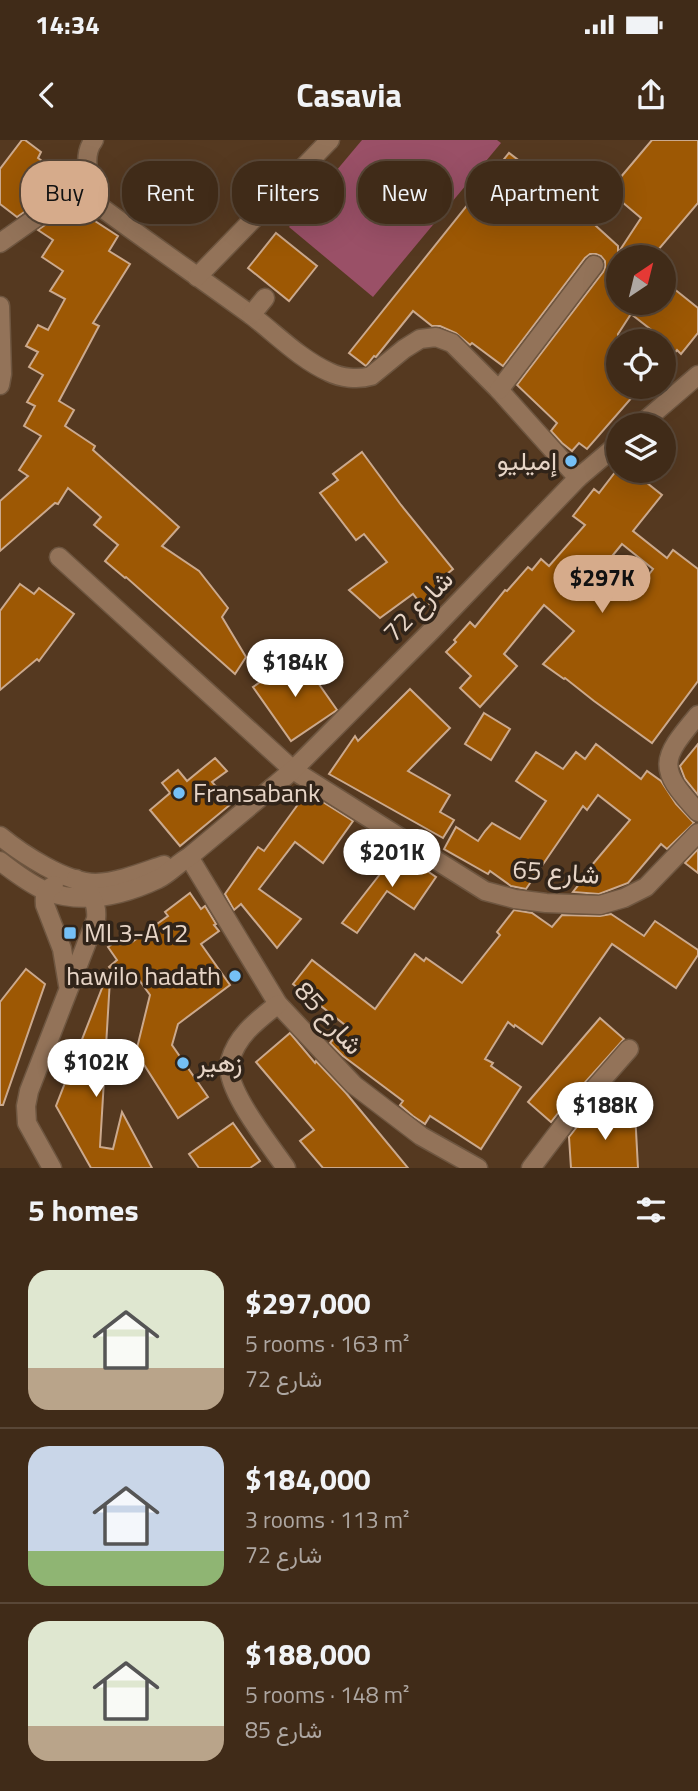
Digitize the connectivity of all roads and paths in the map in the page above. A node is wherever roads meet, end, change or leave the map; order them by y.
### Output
1 (94, 140) edge
2 (330, 140) edge
3 (89, 161) edge
4 (108, 212) edge
5 (27, 224) edge
6 (0, 243) edge
7 (594, 265) dead end
8 (197, 277) junction
9 (265, 298) dead end
10 (0, 306) edge
11 (251, 316) junction
12 (698, 376) edge
13 (0, 385) edge
14 (499, 390) junction
15 (654, 413) edge
16 (606, 454) edge
17 (578, 478) junction
18 (59, 557) dead end
19 (698, 715) edge
20 (293, 770) junction
21 (698, 812) edge
22 (698, 833) edge
23 (0, 836) edge
24 (183, 860) junction
25 (0, 861) edge
26 (17, 874) junction
27 (76, 879) junction
28 (47, 891) junction
29 (127, 891) junction
30 (92, 898) junction
31 (48, 914) junction
32 (96, 919) junction
33 (58, 935) junction
34 (88, 939) junction
35 (68, 989) junction
36 (278, 1004) junction
37 (629, 1049) dead end
38 (52, 1168) edge
39 (286, 1168) edge
40 (478, 1168) edge
41 (531, 1168) edge

1 - 3 street
2 - 8 street
4 - 8 street
5 - 6 street
7 - 14 street
8 - 11 street
9 - 11 street
10 - 13 street
11 - 14 street
12 - 15 street
14 - 17 street
16 - 17 street, شارع 72
17 - 20 street, شارع 72
18 - 20 street, شارع 65
19 - 21 street
20 - 22 street, شارع 65
20 - 24 street, شارع 72
23 - 27 street
24 - 27 street
24 - 29 street, شارع 72
24 - 36 street, شارع 85
25 - 26 street
26 - 28 street
26 - 31 street
27 - 28 street
27 - 30 street
28 - 30 street
28 - 31 street
29 - 30 street
29 - 32 street
30 - 32 street
31 - 33 street
32 - 34 street
33 - 34 street
33 - 35 street
34 - 35 street
35 - 38 street
36 - 39 street
36 - 40 street, شارع 85
37 - 41 street

